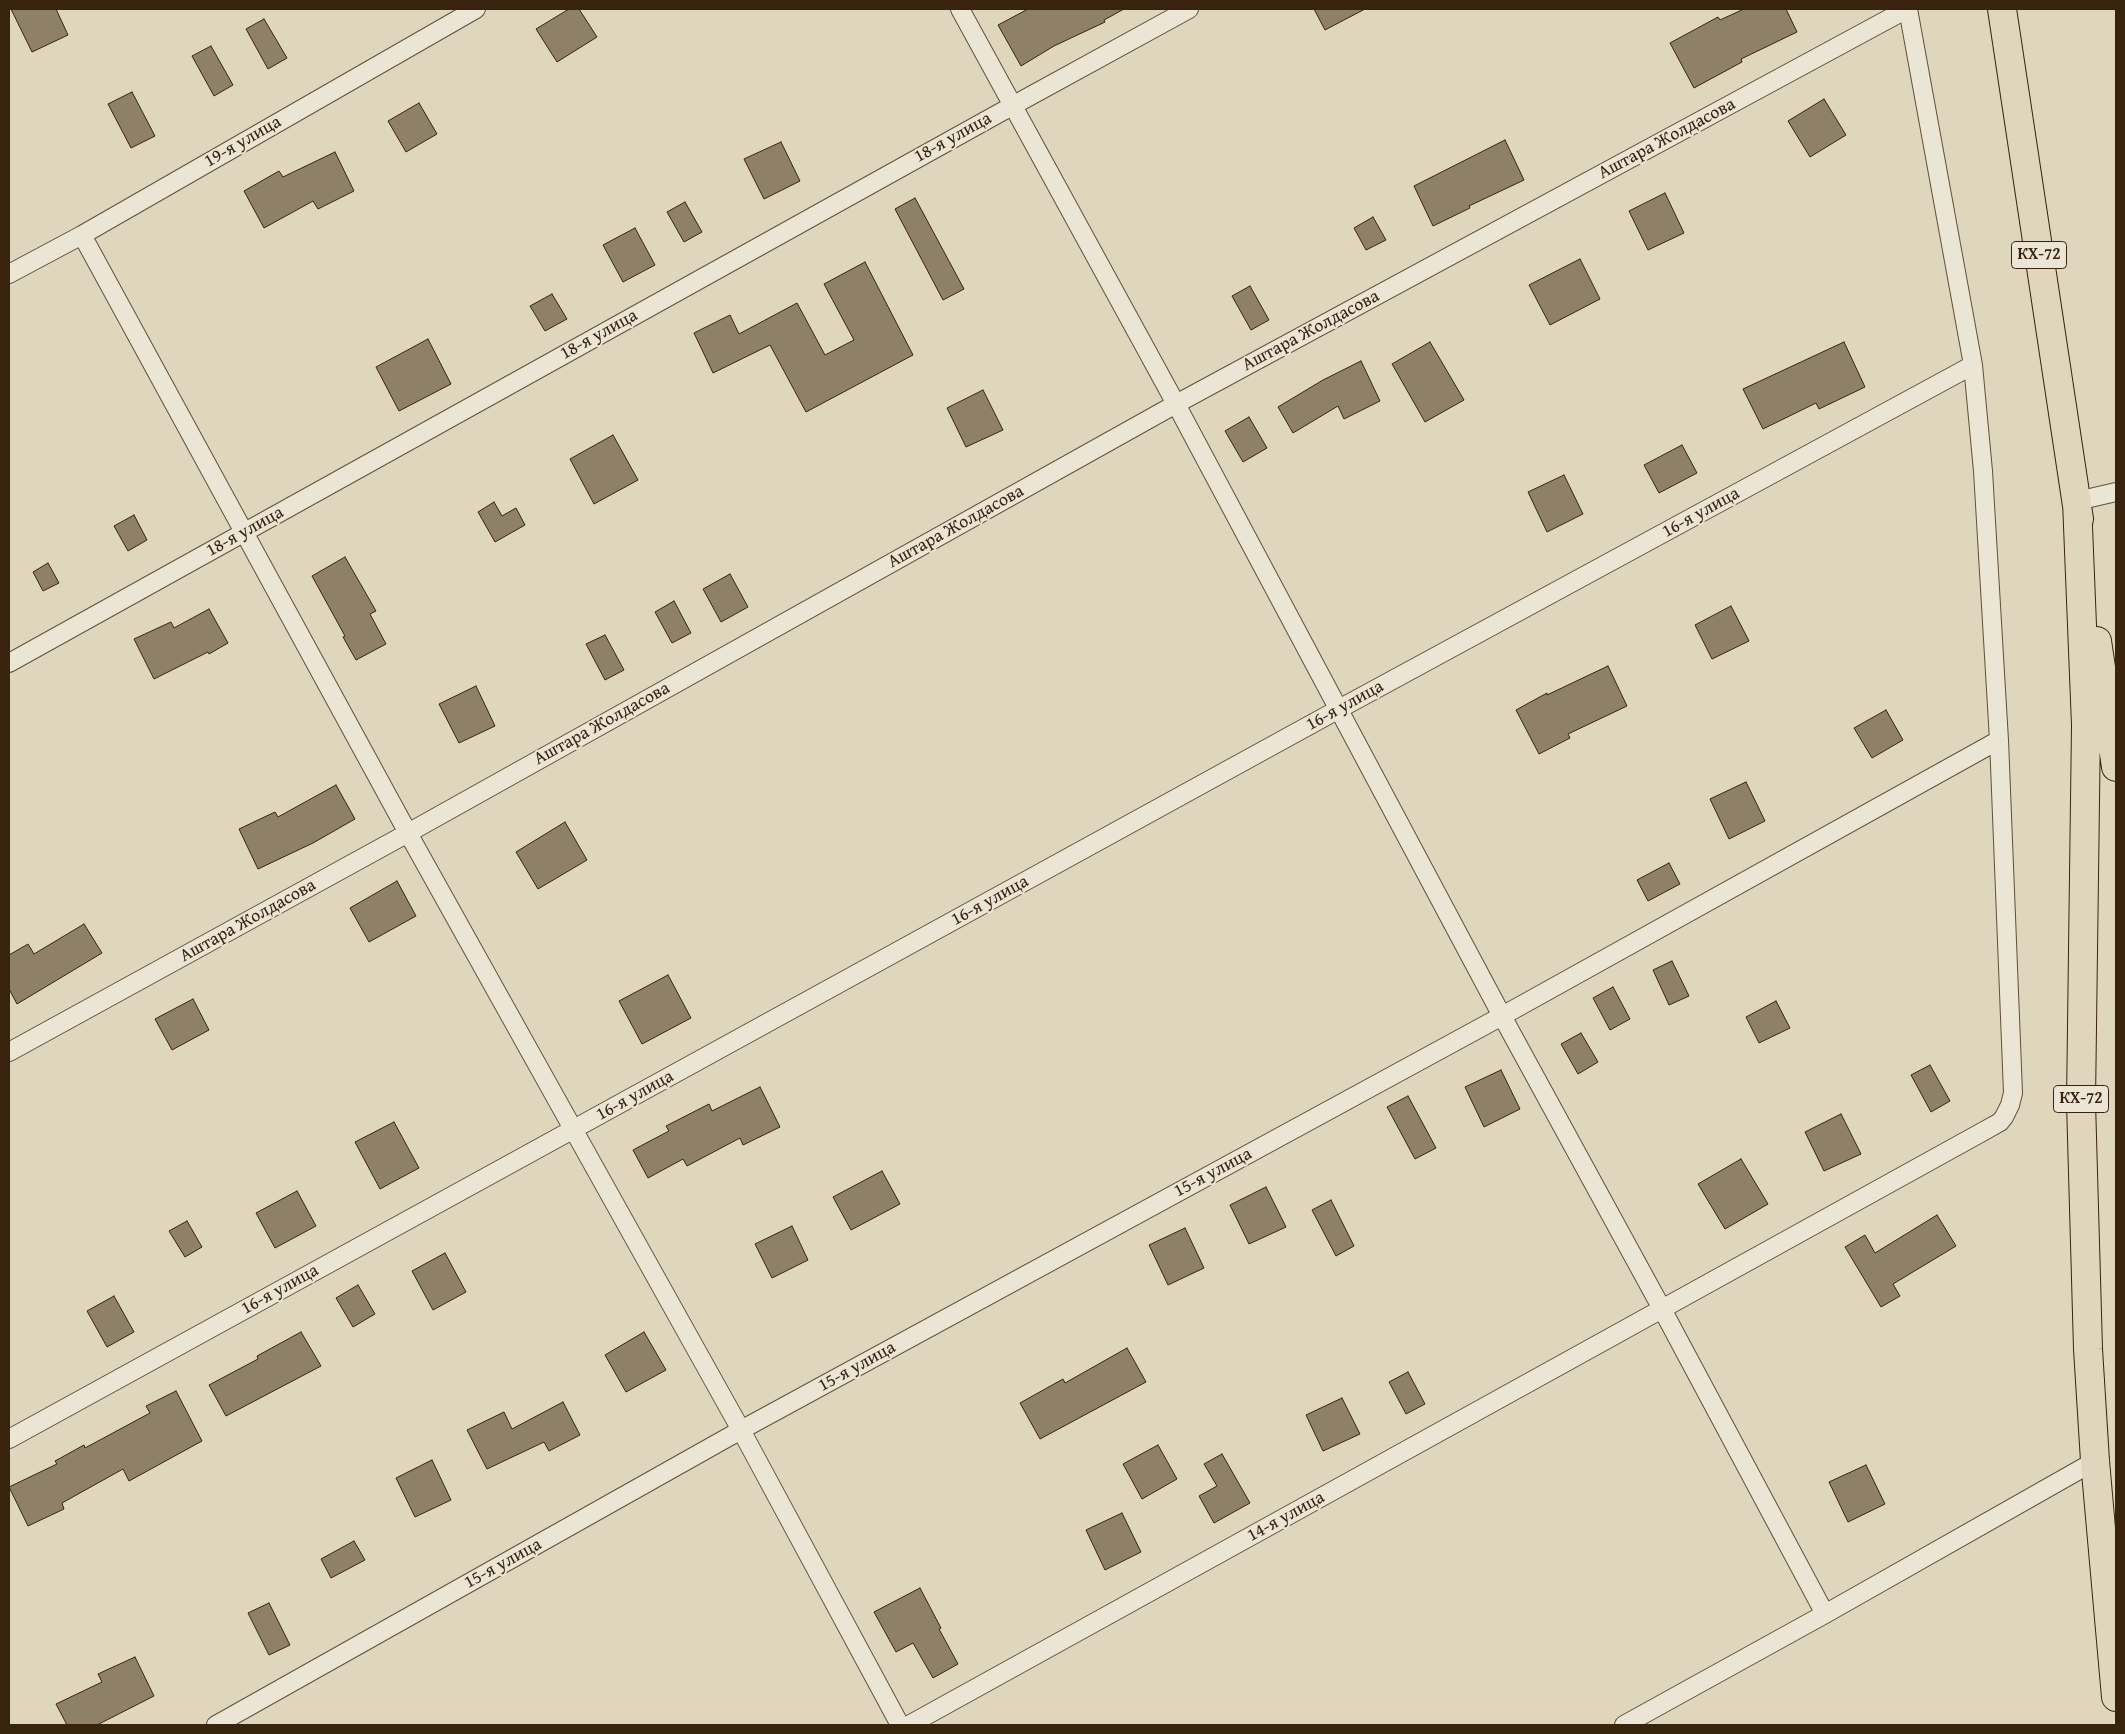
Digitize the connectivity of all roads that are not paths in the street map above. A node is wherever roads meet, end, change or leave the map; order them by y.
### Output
1 (476, 9) edge
2 (960, 9) edge
3 (1190, 9) edge
4 (1907, 9) edge
5 (2002, 9) edge
6 (1012, 106) junction
7 (82, 235) junction
8 (9, 274) edge
9 (1973, 365) junction
10 (1176, 404) junction
11 (2116, 492) edge
12 (2077, 500) junction
13 (246, 532) junction
14 (9, 663) edge
15 (1339, 709) junction
16 (1999, 740) junction
17 (2116, 767) edge
18 (408, 833) junction
19 (1502, 1016) junction
20 (9, 1052) edge
21 (574, 1129) junction
22 (1662, 1309) junction
23 (741, 1430) junction
24 (9, 1439) edge
25 (2095, 1462) junction
26 (1826, 1614) junction
27 (2116, 1697) edge
28 (216, 1725) edge
29 (900, 1725) edge
30 (909, 1725) edge
31 (1624, 1725) edge

1 - 7 street, 19-я улица
2 - 6 street
3 - 6 street, 18-я улица
4 - 9 street, 14-я улица
4 - 10 street, Аштара Жолдасова
5 - 12 main road, КХ-72
6 - 10 street
6 - 13 street, 18-я улица
7 - 8 street, 19-я улица
7 - 13 street
9 - 15 street, 16-я улица
9 - 16 street, 14-я улица
10 - 15 street
10 - 18 street, Аштара Жолдасова
11 - 12 street
12 - 17 main road, КХ-72
12 - 25 main road, КХ-72
13 - 14 street, 18-я улица
13 - 18 street
15 - 19 street
15 - 21 street, 16-я улица
16 - 19 street, 15-я улица
16 - 22 street, 14-я улица
18 - 20 street, Аштара Жолдасова
18 - 21 street
19 - 22 street
19 - 23 street, 15-я улица
21 - 23 street
21 - 24 street, 16-я улица
22 - 26 street
22 - 30 street, 14-я улица
23 - 28 street, 15-я улица
23 - 29 street
25 - 26 street
25 - 27 main road, КХ-72
26 - 31 street

